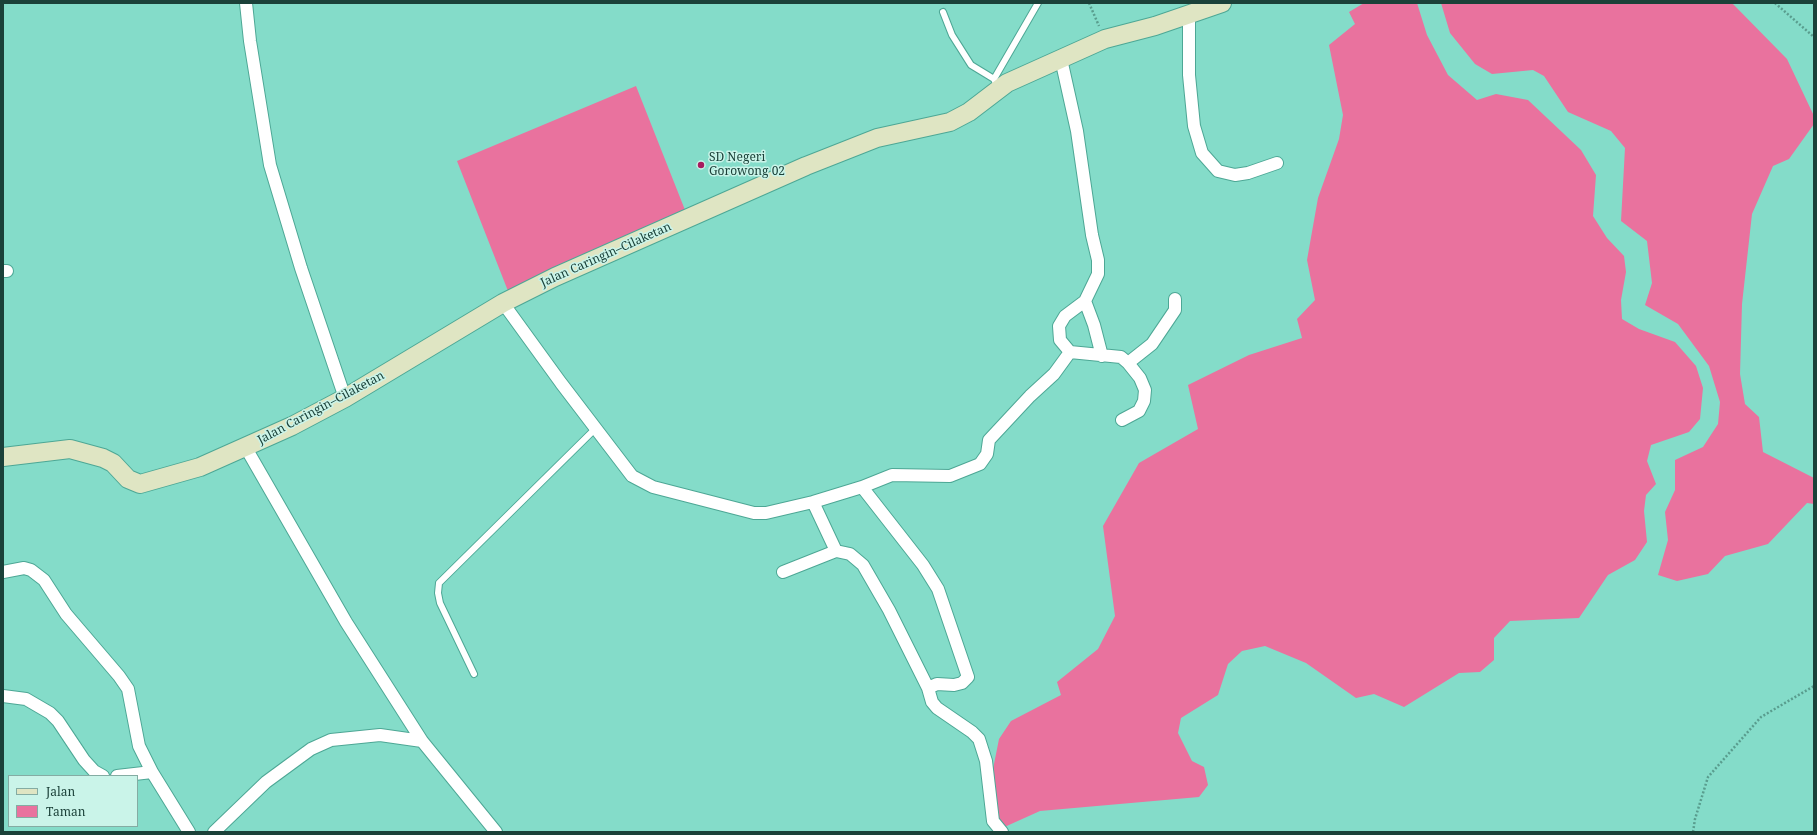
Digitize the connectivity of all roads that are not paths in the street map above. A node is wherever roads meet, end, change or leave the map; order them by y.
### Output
1 (1038, 3) edge
2 (1222, 3) edge
3 (248, 4) edge
4 (943, 12) dead end
5 (1189, 15) junction
6 (1061, 59) junction
7 (996, 83) junction
8 (1277, 163) dead end
9 (1175, 299) dead end
10 (1085, 301) junction
11 (503, 303) junction
12 (1070, 352) junction
13 (1102, 356) junction
14 (1128, 363) junction
15 (345, 398) junction
16 (1122, 420) dead end
17 (596, 429) junction
18 (246, 448) junction
19 (3, 457) edge
20 (862, 487) junction
21 (813, 502) junction
22 (836, 551) junction
23 (4, 568) edge
24 (783, 572) dead end
25 (474, 674) dead end
26 (928, 688) junction
27 (3, 696) edge
28 (422, 741) junction
29 (152, 772) junction
30 (101, 775) edge
31 (126, 775) edge
32 (189, 832) edge
33 (214, 832) edge
34 (496, 832) edge
35 (1002, 832) edge

1 - 7 lane
2 - 5 street, Jalan Caringin–Cilaketan
3 - 15 street
4 - 7 lane
5 - 6 street, Jalan Caringin–Cilaketan
5 - 8 street
6 - 7 street, Jalan Caringin–Cilaketan
6 - 10 street
7 - 11 street, Jalan Caringin–Cilaketan
9 - 14 street
10 - 12 street
10 - 13 street
11 - 15 street, Jalan Caringin–Cilaketan
11 - 17 street
12 - 13 street
12 - 20 street
13 - 14 street
14 - 16 street
15 - 18 street, Jalan Caringin–Cilaketan
17 - 21 street
17 - 25 lane
18 - 19 street, Jalan Caringin–Cilaketan
18 - 28 street
20 - 21 street
20 - 26 street
21 - 22 street
22 - 24 street
22 - 26 street
23 - 29 street
26 - 35 street
27 - 30 street
28 - 33 street
28 - 34 street
29 - 31 street
29 - 32 street

